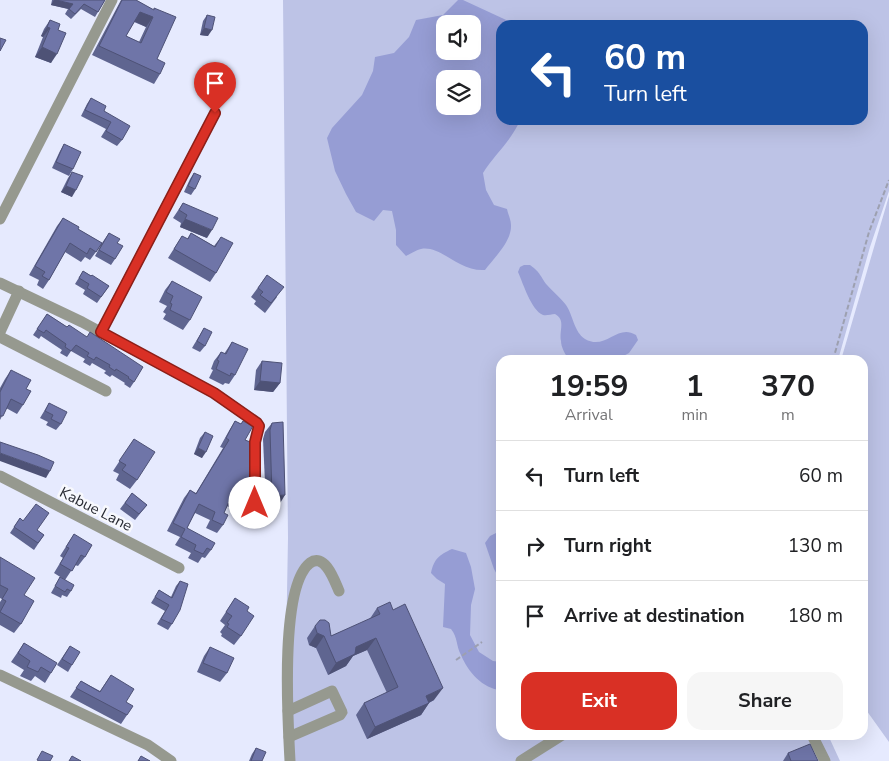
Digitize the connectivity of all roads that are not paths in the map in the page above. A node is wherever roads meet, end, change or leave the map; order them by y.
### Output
1 (112, 0) edge
2 (215, 113) dead end
3 (0, 219) edge
4 (0, 283) edge
5 (19, 291) junction
6 (0, 332) edge
7 (101, 332) junction
8 (0, 337) edge
9 (106, 391) dead end
10 (0, 476) edge
11 (255, 503) dead end
12 (179, 568) dead end
13 (339, 591) dead end
14 (0, 676) edge
15 (288, 711) junction
16 (289, 737) junction
17 (554, 740) edge
18 (814, 740) edge
19 (171, 761) edge
20 (290, 761) edge
21 (521, 761) edge
22 (825, 761) edge

1 - 3 street
2 - 7 street
4 - 5 street
5 - 6 street
5 - 7 street
7 - 11 street
8 - 9 street
10 - 12 street, Kabue Lane
13 - 15 street
14 - 19 street
15 - 16 street
15 - 16 street
16 - 20 street
17 - 21 street
18 - 22 street

